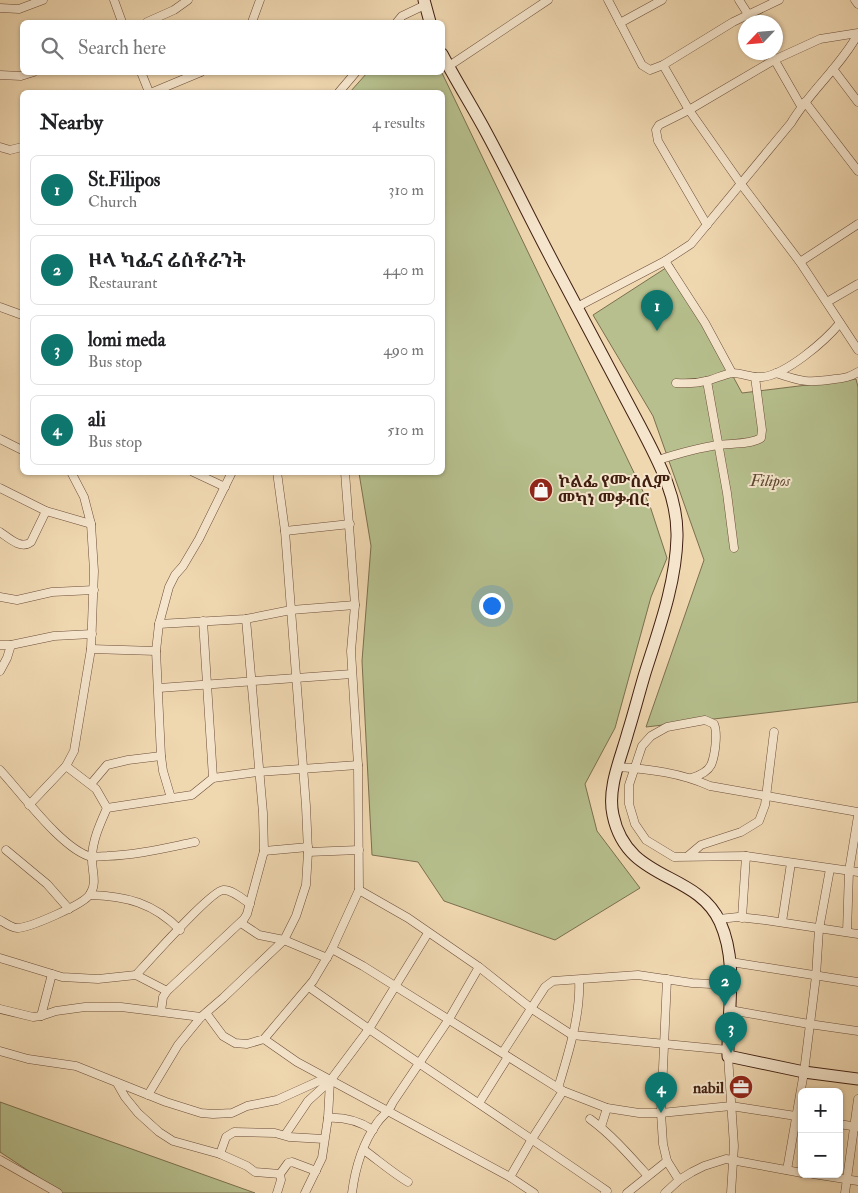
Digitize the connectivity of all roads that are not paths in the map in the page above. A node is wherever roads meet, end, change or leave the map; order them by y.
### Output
1 (43, 0) edge
2 (114, 0) edge
3 (174, 0) edge
4 (260, 0) edge
5 (548, 0) edge
6 (608, 0) edge
7 (662, 0) edge
8 (739, 0) edge
9 (779, 0) edge
10 (855, 0) edge
11 (185, 2) edge
12 (424, 2) edge
13 (858, 4) edge
14 (0, 8) edge
15 (748, 15) edge
16 (757, 15) edge
17 (121, 20) edge
18 (151, 20) edge
19 (253, 20) edge
20 (399, 20) edge
21 (429, 20) edge
22 (738, 21) edge
23 (620, 23) junction
24 (858, 34) edge
25 (783, 56) edge
26 (445, 59) edge
27 (774, 60) joint
28 (663, 65) junction
29 (449, 66) junction
30 (833, 69) junction
31 (0, 75) edge
32 (24, 75) edge
33 (142, 75) edge
34 (194, 75) edge
35 (353, 75) edge
36 (147, 90) edge
37 (158, 90) edge
38 (341, 90) edge
39 (858, 102) edge
40 (803, 104) junction
41 (689, 110) junction
42 (0, 147) edge
43 (20, 148) edge
44 (858, 172) edge
45 (741, 184) junction
46 (858, 224) edge
47 (707, 225) junction
48 (665, 261) junction
49 (800, 262) junction
50 (858, 284) edge
51 (827, 302) junction
52 (0, 307) edge
53 (577, 307) junction
54 (20, 314) edge
55 (840, 323) junction
56 (858, 350) edge
57 (858, 372) edge
58 (776, 373) junction
59 (732, 374) junction
60 (755, 377) junction
61 (850, 377) junction
62 (707, 381) junction
63 (858, 382) edge
64 (676, 383) dead end
65 (0, 439) edge
66 (718, 444) junction
67 (20, 449) edge
68 (658, 460) junction
69 (73, 475) edge
70 (199, 475) edge
71 (230, 475) edge
72 (277, 475) edge
73 (345, 475) edge
74 (224, 487) junction
75 (0, 488) edge
76 (46, 511) junction
77 (91, 524) junction
78 (350, 524) junction
79 (285, 531) junction
80 (0, 532) edge
81 (734, 548) dead end
82 (94, 590) junction
83 (0, 597) edge
84 (355, 605) junction
85 (291, 610) junction
86 (246, 619) junction
87 (203, 621) junction
88 (159, 624) junction
89 (92, 634) junction
90 (0, 645) edge
91 (11, 645) junction
92 (91, 649) junction
93 (156, 651) junction
94 (0, 672) edge
95 (352, 674) junction
96 (296, 678) junction
97 (252, 681) junction
98 (206, 685) junction
99 (159, 688) junction
100 (774, 732) dead end
101 (161, 756) junction
102 (66, 766) junction
103 (358, 766) junction
104 (618, 767) junction
105 (302, 768) junction
106 (634, 768) junction
107 (0, 770) edge
108 (258, 772) junction
109 (213, 778) junction
110 (691, 778) junction
111 (91, 784) junction
112 (766, 795) junction
113 (171, 798) junction
114 (29, 806) junction
115 (107, 808) junction
116 (858, 812) edge
117 (858, 816) edge
118 (857, 832) edge
119 (195, 842) dead end
120 (308, 849) junction
121 (6, 850) dead end
122 (359, 850) junction
123 (264, 851) junction
124 (688, 856) junction
125 (746, 856) junction
126 (92, 857) junction
127 (791, 864) junction
128 (830, 869) junction
129 (848, 871) junction
130 (858, 872) edge
131 (359, 890) junction
132 (90, 895) junction
133 (250, 904) junction
134 (69, 909) junction
135 (742, 918) junction
136 (718, 919) junction
137 (0, 920) edge
138 (782, 922) junction
139 (241, 923) junction
140 (820, 929) junction
141 (180, 930) junction
142 (847, 932) junction
143 (428, 933) junction
144 (858, 934) edge
145 (284, 940) junction
146 (332, 948) junction
147 (0, 958) edge
148 (327, 958) junction
149 (731, 962) junction
150 (479, 968) junction
151 (52, 974) junction
152 (136, 976) junction
153 (816, 976) junction
154 (667, 979) junction
155 (579, 980) junction
156 (858, 982) edge
157 (396, 986) junction
158 (730, 986) junction
159 (309, 987) junction
160 (167, 991) junction
161 (0, 1009) edge
162 (532, 1009) junction
163 (730, 1010) junction
164 (160, 1011) junction
165 (203, 1015) junction
166 (40, 1016) junction
167 (449, 1019) junction
168 (810, 1024) junction
169 (369, 1030) junction
170 (858, 1031) edge
171 (572, 1035) junction
172 (264, 1039) junction
173 (664, 1044) junction
174 (0, 1051) edge
175 (728, 1053) junction
176 (506, 1055) junction
177 (418, 1064) junction
178 (804, 1072) junction
179 (858, 1079) edge
180 (330, 1081) junction
181 (117, 1083) junction
182 (802, 1088) edge
183 (560, 1089) junction
184 (148, 1095) junction
185 (858, 1099) edge
186 (479, 1103) junction
187 (731, 1106) junction
188 (607, 1108) junction
189 (389, 1112) junction
190 (661, 1113) junction
191 (798, 1117) edge
192 (328, 1118) junction
193 (590, 1119) dead end
194 (843, 1124) edge
195 (856, 1126) edge
196 (601, 1127) junction
197 (373, 1130) junction
198 (285, 1135) junction
199 (324, 1139) junction
200 (532, 1139) junction
201 (364, 1150) junction
202 (220, 1154) junction
203 (0, 1160) edge
204 (667, 1160) junction
205 (733, 1160) junction
206 (787, 1170) junction
207 (316, 1171) junction
208 (798, 1171) edge
209 (280, 1174) junction
210 (648, 1176) junction
211 (510, 1177) junction
212 (840, 1178) edge
213 (847, 1179) junction
214 (679, 1180) junction
215 (408, 1182) dead end
216 (858, 1182) edge
217 (607, 1192) edge
218 (58, 1193) edge
219 (277, 1193) edge
220 (305, 1193) edge
221 (352, 1193) edge
222 (534, 1193) edge
223 (628, 1193) edge
224 (665, 1193) edge
225 (731, 1193) edge
226 (845, 1193) edge

1 - 14 street
2 - 17 street
3 - 11 street
4 - 19 street
5 - 29 street
6 - 23 street
7 - 23 street
8 - 15 street
9 - 16 street
10 - 13 street
11 - 18 street
12 - 20 street
12 - 21 street
22 - 28 street
23 - 28 street
24 - 25 street
24 - 30 street
26 - 29 street
27 - 40 street
27 - 41 street
28 - 41 street
29 - 53 street
30 - 39 street
30 - 40 street
31 - 32 street
33 - 36 street
34 - 37 street
35 - 38 street
40 - 44 street
40 - 45 street
41 - 45 street
41 - 47 street
42 - 43 street
45 - 47 street
45 - 49 street
46 - 49 street
47 - 48 street
48 - 53 street
48 - 59 street
49 - 51 street
50 - 51 street
51 - 55 street
52 - 54 street
53 - 68 street
55 - 56 street
55 - 58 street
57 - 61 street
58 - 60 street
58 - 61 street
59 - 60 street
59 - 62 street
60 - 66 street
61 - 63 street
62 - 64 street
62 - 66 street
65 - 67 street
66 - 68 street
66 - 81 street
68 - 104 street
69 - 77 street
70 - 74 street
71 - 74 street
72 - 79 street
73 - 78 street
74 - 88 street
75 - 76 street
76 - 77 street
76 - 80 street
77 - 82 street
78 - 79 street
78 - 84 street
79 - 85 street
82 - 83 street
82 - 89 street
84 - 85 street
84 - 95 street
85 - 86 street
85 - 96 street
86 - 87 street
86 - 97 street
87 - 88 street
87 - 98 street
88 - 93 street
89 - 91 street
89 - 92 street
90 - 91 street
91 - 94 street
92 - 93 street
92 - 102 street
93 - 99 street
95 - 96 street
95 - 103 street
96 - 97 street
96 - 105 street
97 - 98 street
97 - 108 street
98 - 99 street
98 - 109 street
99 - 101 street
100 - 112 street
101 - 111 street
101 - 113 street
102 - 111 street
102 - 114 street
103 - 105 street
103 - 122 street
104 - 106 street
104 - 136 street
105 - 108 street
105 - 120 street
106 - 110 street
106 - 110 street
106 - 124 street
107 - 114 street
108 - 109 street
108 - 123 street
109 - 113 street
110 - 112 street
111 - 115 street
112 - 116 street
112 - 124 street
113 - 115 street
114 - 126 street
115 - 126 street
117 - 118 street
118 - 129 street
119 - 126 street
120 - 122 street
120 - 123 street
120 - 145 street
121 - 134 street
122 - 131 street
123 - 133 street
124 - 125 street
125 - 127 street
125 - 135 street
126 - 132 street
127 - 128 street
127 - 138 street
128 - 129 street
128 - 140 street
129 - 130 street
129 - 142 street
131 - 143 street
131 - 146 street
132 - 134 street
132 - 141 street
133 - 139 street
133 - 141 street
134 - 137 street
135 - 136 street
135 - 138 street
136 - 149 street
138 - 140 street
139 - 145 street
139 - 160 street
140 - 142 street
140 - 153 street
141 - 152 street
142 - 144 street
143 - 150 street
143 - 157 street
145 - 148 street
145 - 165 street
146 - 148 street
146 - 157 street
147 - 151 street
148 - 159 street
149 - 153 street
149 - 158 street
150 - 162 street
150 - 167 street
151 - 152 street
151 - 166 street
152 - 160 street
153 - 156 street
153 - 168 street
154 - 155 street
154 - 158 street
154 - 173 street
155 - 162 street
155 - 171 street
157 - 167 street
157 - 169 street
158 - 163 street
159 - 169 street
159 - 172 street
160 - 164 street
161 - 166 street
162 - 171 street
162 - 176 street
163 - 168 street
163 - 175 street
164 - 165 street
164 - 166 street
165 - 172 street
165 - 184 street
167 - 176 street
167 - 177 street
168 - 170 street
168 - 178 street
169 - 177 street
169 - 180 street
171 - 173 street
171 - 183 street
172 - 180 street
173 - 175 street
173 - 190 street
174 - 181 street
175 - 178 street
175 - 187 street
176 - 183 street
176 - 186 street
177 - 186 street
177 - 189 street
178 - 179 street
178 - 182 street
180 - 184 street
180 - 189 street
180 - 192 street
180 - 198 street
181 - 184 street
181 - 202 street
183 - 188 street
183 - 200 street
185 - 195 street
186 - 200 street
187 - 190 street
187 - 191 street
187 - 205 street
188 - 190 street
188 - 196 street
189 - 197 street
189 - 211 street
190 - 204 street
191 - 206 street
192 - 197 street
192 - 199 street
193 - 196 street
194 - 195 street
195 - 213 street
196 - 210 street
197 - 201 street
198 - 199 street
198 - 202 street
199 - 207 street
200 - 211 street
200 - 217 street
201 - 215 street
201 - 221 street
202 - 209 street
203 - 218 street
204 - 210 street
204 - 214 street
205 - 206 street
205 - 214 street
205 - 225 street
206 - 208 street
207 - 209 street
207 - 220 street
209 - 219 street
210 - 223 street
211 - 222 street
212 - 213 street
213 - 216 street
213 - 226 street
214 - 224 street

